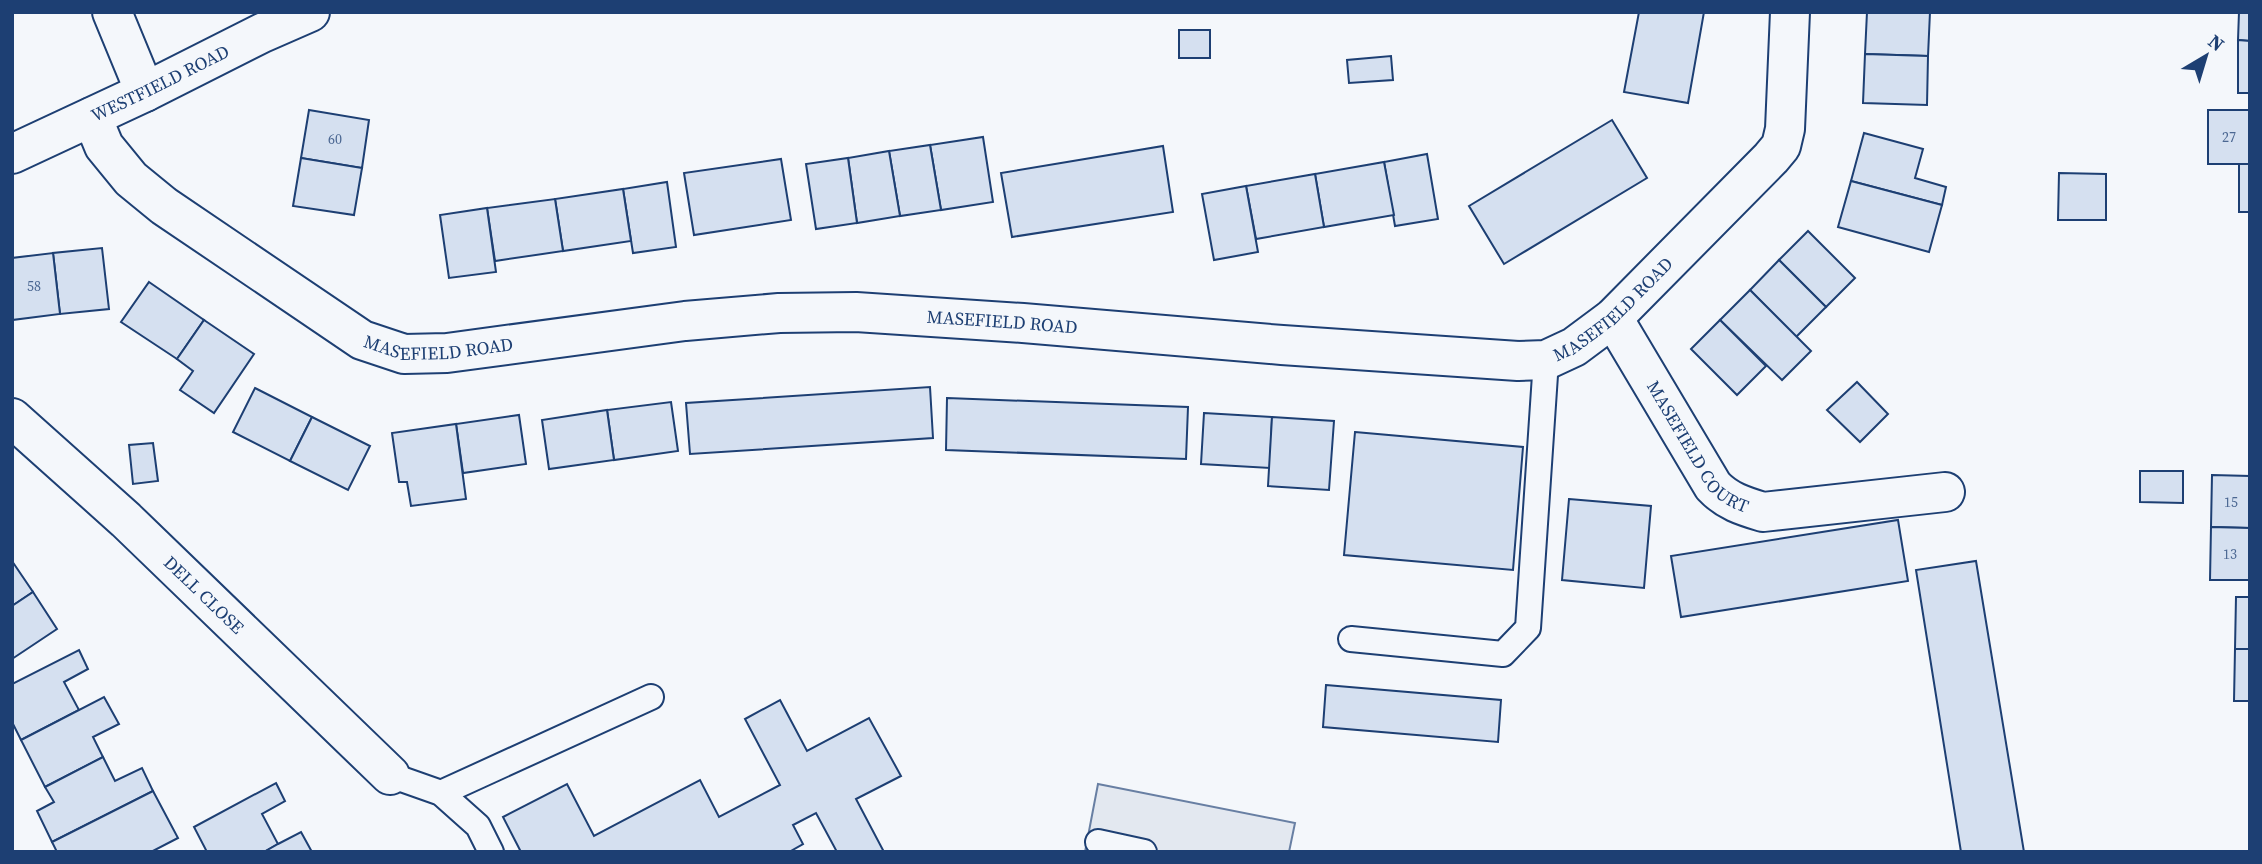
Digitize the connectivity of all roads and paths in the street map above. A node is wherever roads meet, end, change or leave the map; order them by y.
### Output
1 (112, 12) edge
2 (310, 12) edge
3 (1790, 12) edge
4 (145, 92) junction
5 (92, 117) junction
6 (12, 154) edge
7 (1613, 318) junction
8 (1546, 360) junction
9 (12, 418) edge
10 (1945, 492) dead end
11 (1351, 639) dead end
12 (651, 697) dead end
13 (390, 775) joint
14 (441, 793) junction
15 (1098, 842) dead end
16 (491, 852) edge
17 (1144, 852) edge

1 - 4 street
2 - 4 street, WESTFIELD ROAD
3 - 7 street, MASEFIELD ROAD
4 - 5 street, WESTFIELD ROAD
5 - 6 street, WESTFIELD ROAD
5 - 8 street, MASEFIELD ROAD
7 - 8 street, MASEFIELD ROAD
7 - 10 street, MASEFIELD COURT
8 - 11 lane
9 - 13 street, DELL CLOSE
12 - 14 lane
13 - 14 lane
14 - 16 lane
15 - 17 lane

